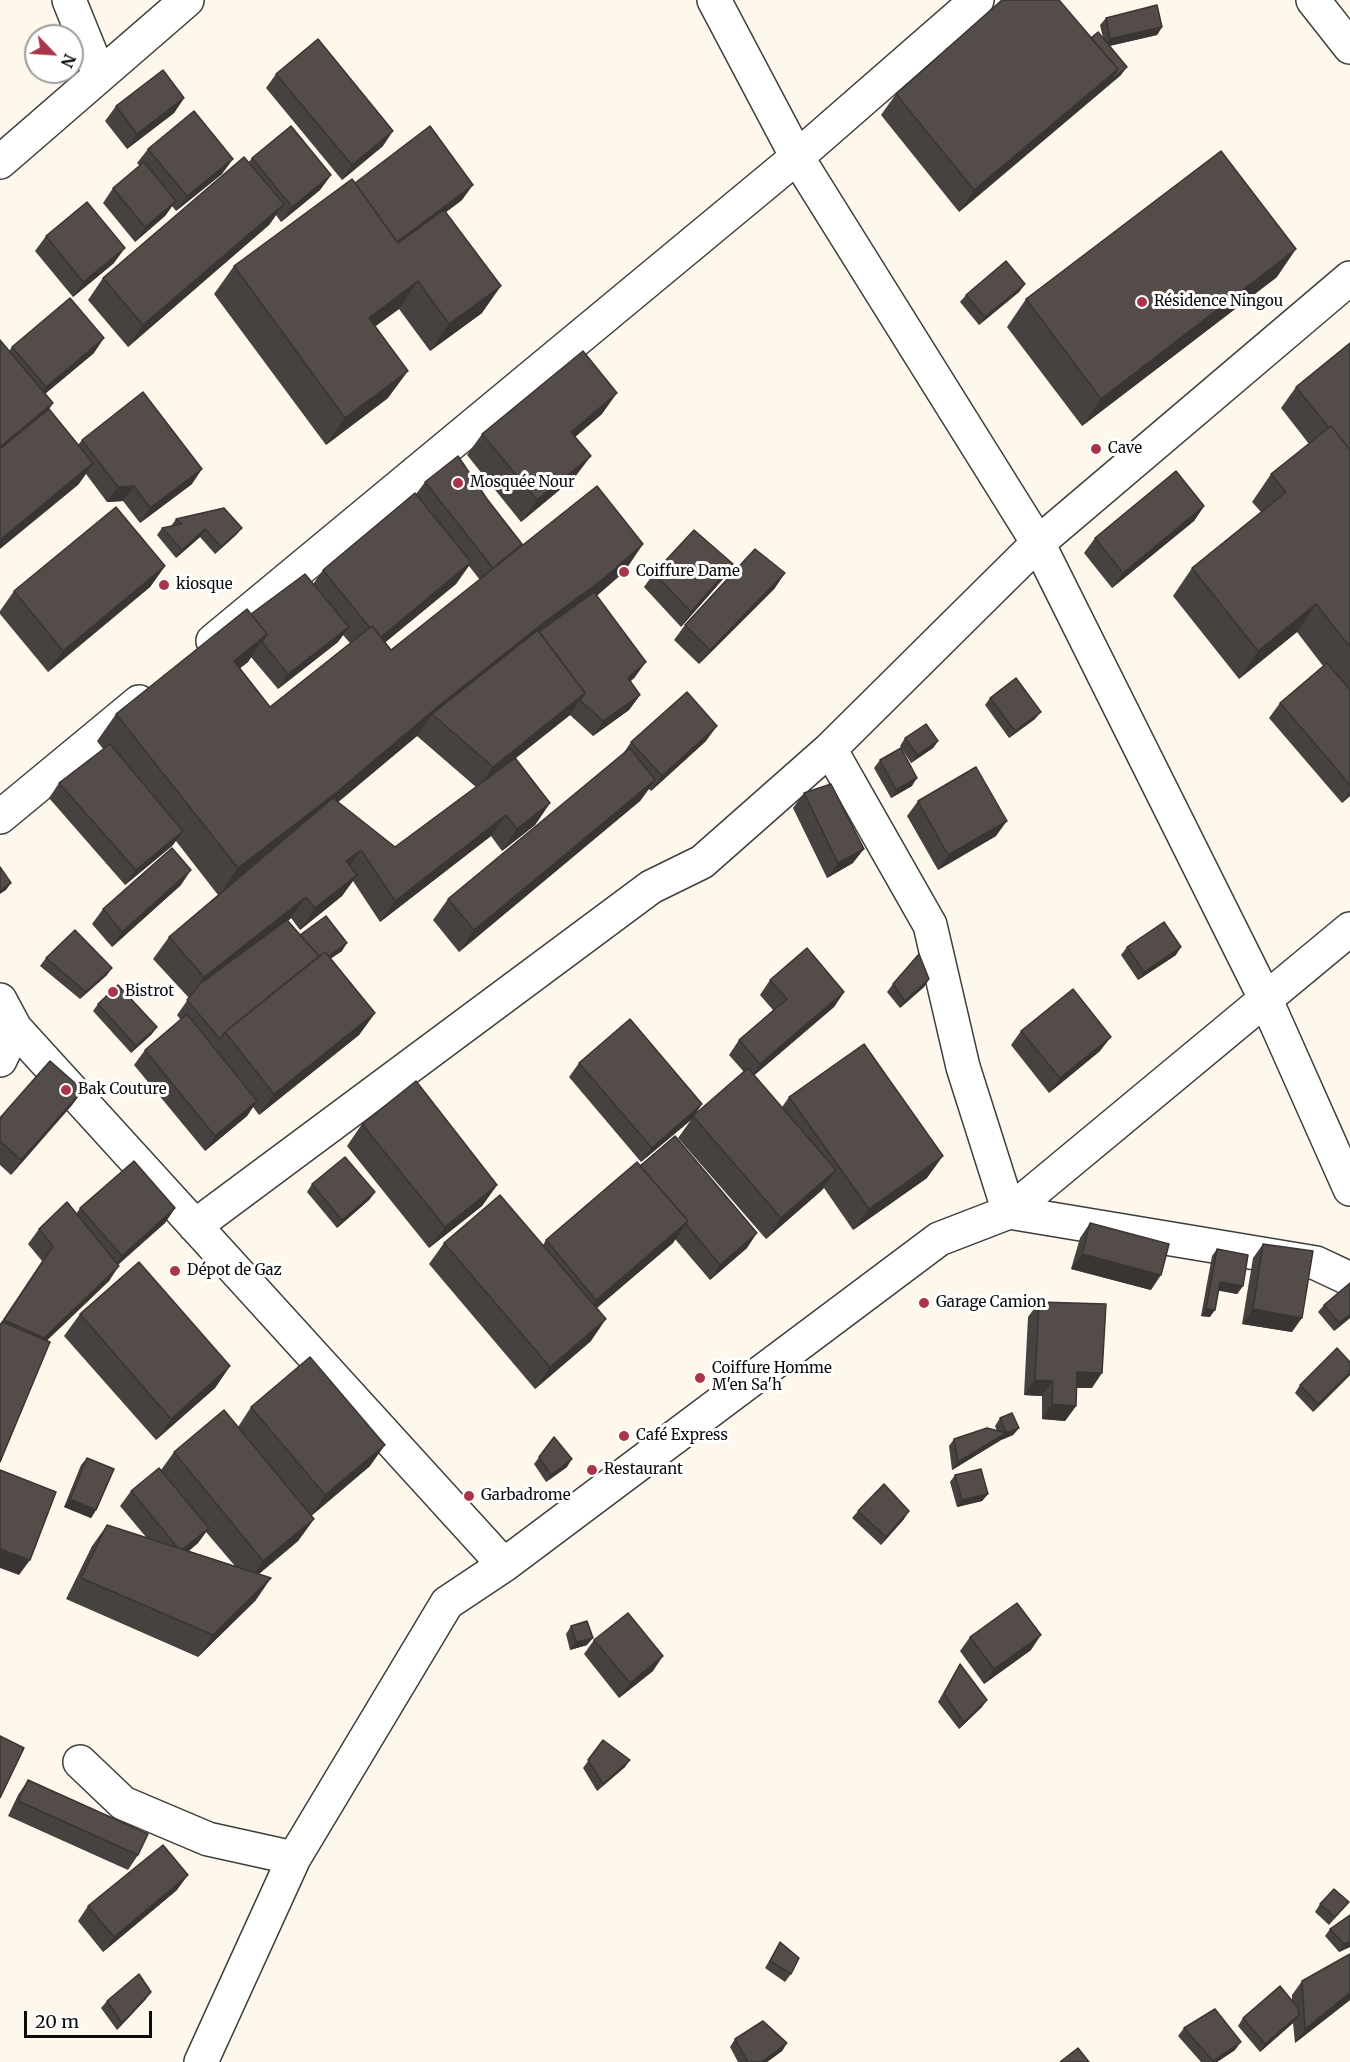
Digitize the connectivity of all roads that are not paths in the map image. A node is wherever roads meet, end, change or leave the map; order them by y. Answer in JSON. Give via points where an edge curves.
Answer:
{"nodes":[{"id":1,"x":69,"y":0,"type":"edge"},
{"id":2,"x":187,"y":0,"type":"edge"},
{"id":3,"x":714,"y":0,"type":"edge"},
{"id":4,"x":977,"y":0,"type":"edge"},
{"id":5,"x":1313,"y":0,"type":"edge"},
{"id":6,"x":1350,"y":47,"type":"edge"},
{"id":7,"x":99,"y":74,"type":"junction"},
{"id":8,"x":797,"y":157,"type":"junction"},
{"id":9,"x":0,"y":162,"type":"edge"},
{"id":10,"x":1350,"y":278,"type":"edge"},
{"id":11,"x":1038,"y":543,"type":"junction"},
{"id":12,"x":192,"y":658,"type":"edge"},
{"id":13,"x":165,"y":681,"type":"edge"},
{"id":14,"x":830,"y":749,"type":"junction"},
{"id":15,"x":0,"y":817,"type":"edge"},
{"id":16,"x":1350,"y":928,"type":"edge"},
{"id":17,"x":1264,"y":998,"type":"junction"},
{"id":18,"x":7,"y":1014,"type":"edge"},
{"id":19,"x":0,"y":1060,"type":"edge"},
{"id":20,"x":1350,"y":1189,"type":"edge"},
{"id":21,"x":1009,"y":1212,"type":"junction"},
{"id":22,"x":195,"y":1226,"type":"junction"},
{"id":23,"x":1350,"y":1279,"type":"edge"},
{"id":24,"x":504,"y":1565,"type":"junction"},
{"id":25,"x":80,"y":1762,"type":"dead end"},
{"id":26,"x":294,"y":1858,"type":"junction"},
{"id":27,"x":201,"y":2062,"type":"edge"}],
"edges":[{"from":1,"to":7,"type":"street"},
{"from":2,"to":7,"type":"street"},
{"from":3,"to":8,"type":"street"},
{"from":4,"to":8,"type":"street"},
{"from":5,"to":6,"type":"street"},
{"from":7,"to":9,"type":"street"},
{"from":8,"to":11,"type":"street"},
{"from":8,"to":12,"type":"street"},
{"from":10,"to":11,"type":"street"},
{"from":11,"to":14,"type":"street"},
{"from":11,"to":17,"type":"street"},
{"from":13,"to":15,"type":"street"},
{"from":14,"to":21,"type":"street","via":[[930,926],[963,1067]]},
{"from":14,"to":22,"type":"street","via":[[702,862],[651,887]]},
{"from":16,"to":17,"type":"street"},
{"from":17,"to":20,"type":"street"},
{"from":17,"to":21,"type":"street"},
{"from":18,"to":19,"type":"street"},
{"from":18,"to":22,"type":"street"},
{"from":21,"to":23,"type":"street","via":[[1316,1263]]},
{"from":21,"to":24,"type":"street","via":[[939,1239]]},
{"from":22,"to":24,"type":"street"},
{"from":24,"to":26,"type":"street","via":[[447,1603]]},
{"from":25,"to":26,"type":"street","via":[[123,1803],[208,1839]]},
{"from":26,"to":27,"type":"street"}]}
